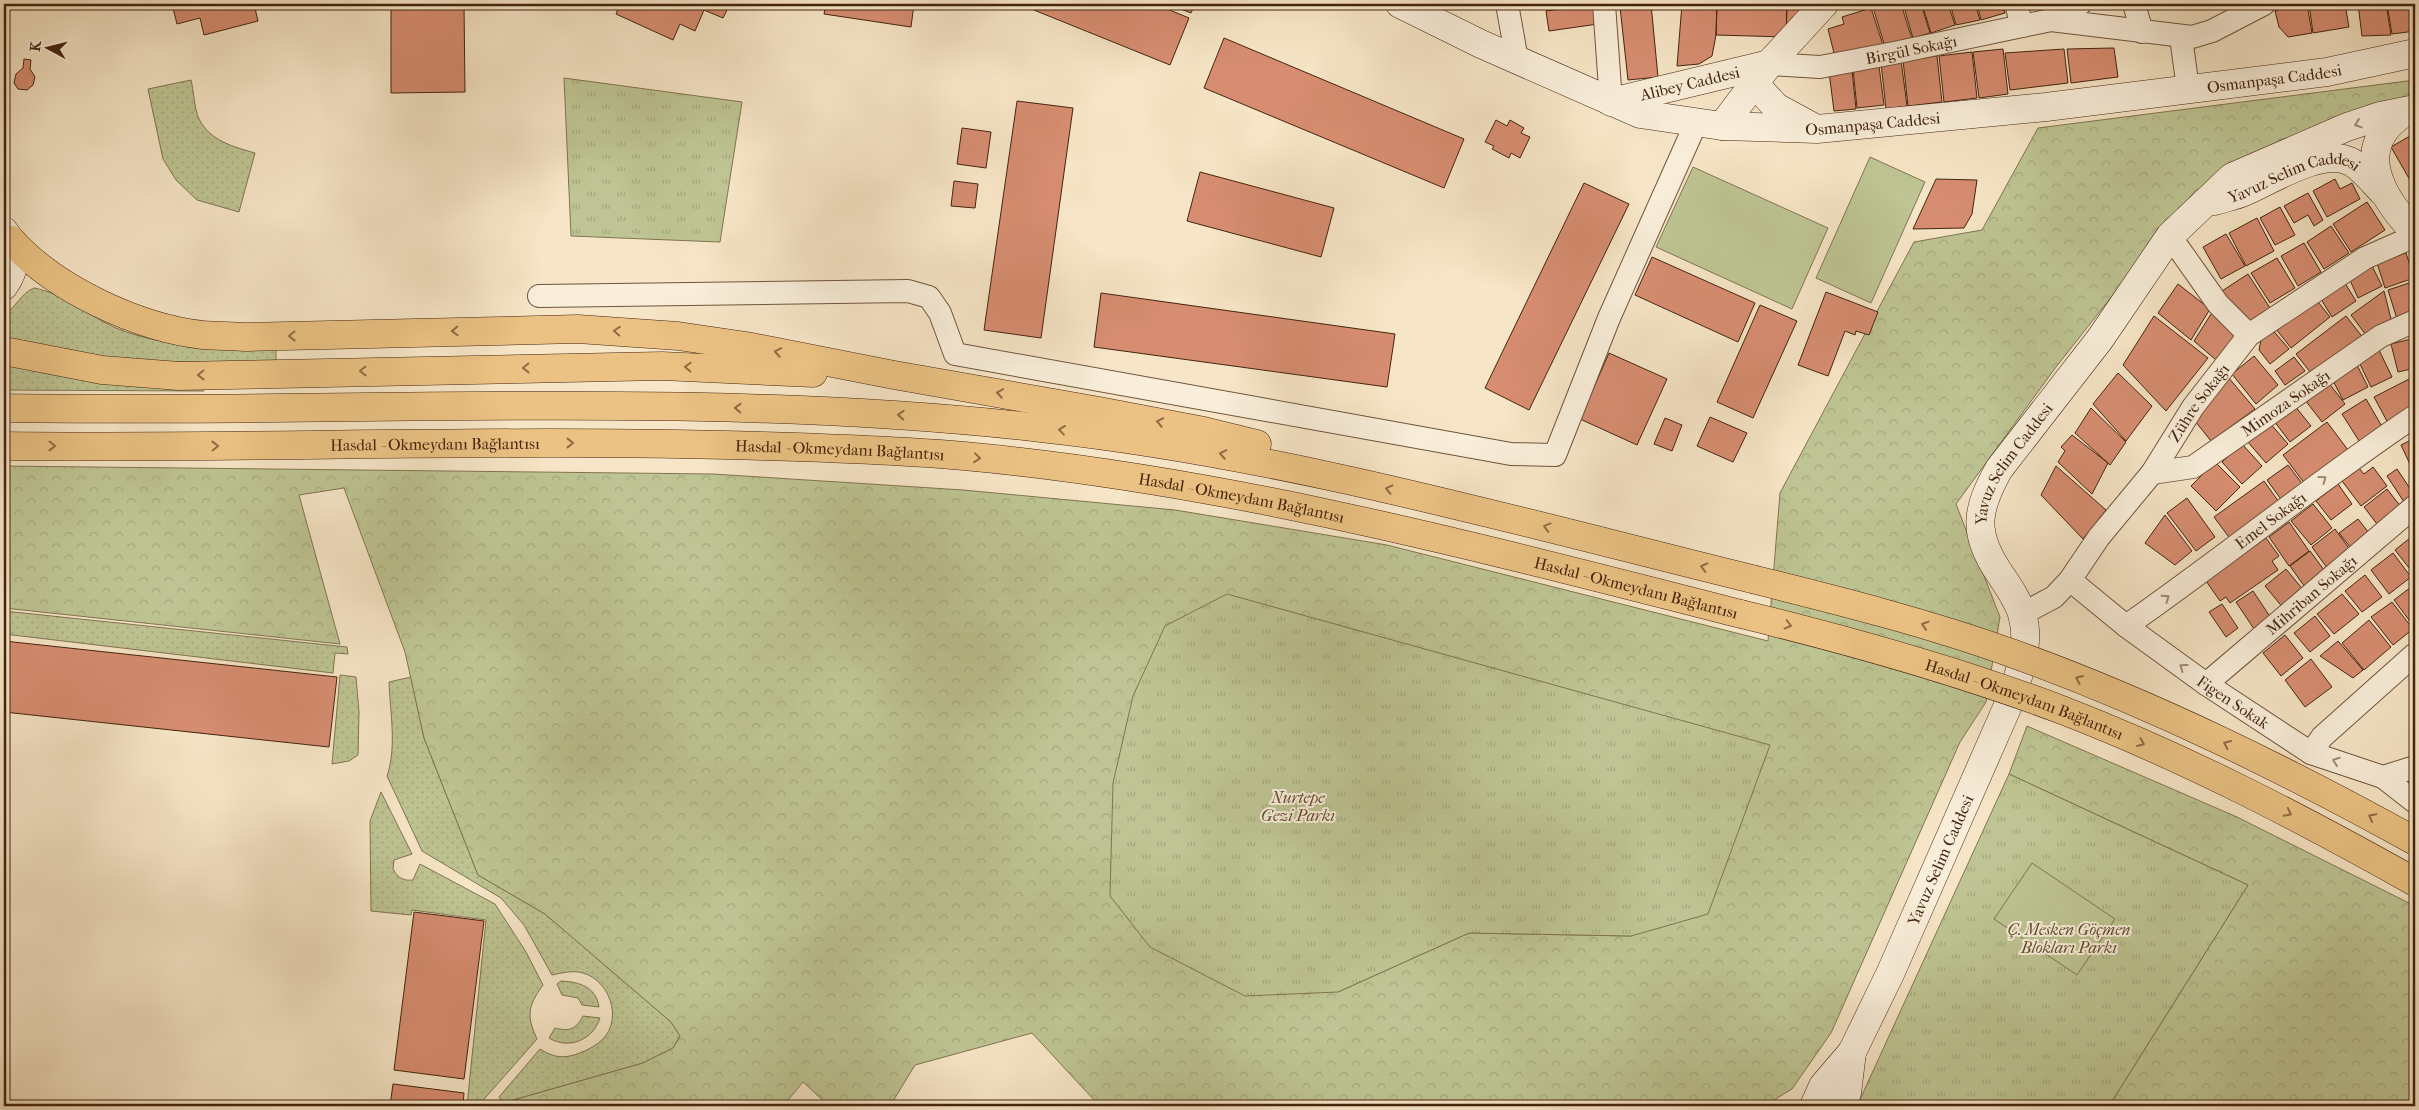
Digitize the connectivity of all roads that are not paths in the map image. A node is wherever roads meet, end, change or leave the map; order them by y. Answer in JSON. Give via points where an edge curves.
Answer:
{"nodes":[{"id":1,"x":1400,"y":4,"type":"edge"},
{"id":2,"x":1507,"y":4,"type":"edge"},
{"id":3,"x":1604,"y":4,"type":"edge"},
{"id":4,"x":1824,"y":4,"type":"edge"},
{"id":5,"x":2016,"y":4,"type":"edge"},
{"id":6,"x":2080,"y":4,"type":"edge"},
{"id":7,"x":2134,"y":4,"type":"edge"},
{"id":8,"x":2264,"y":4,"type":"edge"},
{"id":9,"x":2052,"y":20,"type":"junction"},
{"id":10,"x":2022,"y":26,"type":"junction"},
{"id":11,"x":2142,"y":32,"type":"junction"},
{"id":12,"x":2181,"y":36,"type":"junction"},
{"id":13,"x":2415,"y":53,"type":"edge"},
{"id":14,"x":1517,"y":60,"type":"junction"},
{"id":15,"x":2415,"y":61,"type":"edge"},
{"id":16,"x":2365,"y":63,"type":"junction"},
{"id":17,"x":1752,"y":73,"type":"junction"},
{"id":18,"x":2188,"y":89,"type":"junction"},
{"id":19,"x":1611,"y":102,"type":"junction"},
{"id":20,"x":2410,"y":111,"type":"edge"},
{"id":21,"x":1709,"y":124,"type":"junction"},
{"id":22,"x":1817,"y":129,"type":"junction"},
{"id":23,"x":2383,"y":192,"type":"junction"},
{"id":24,"x":2204,"y":205,"type":"junction"},
{"id":25,"x":2415,"y":234,"type":"edge"},
{"id":26,"x":8,"y":236,"type":"edge"},
{"id":27,"x":2170,"y":236,"type":"junction"},
{"id":28,"x":4,"y":286,"type":"edge"},
{"id":29,"x":539,"y":296,"type":"dead end"},
{"id":30,"x":2415,"y":321,"type":"edge"},
{"id":31,"x":2249,"y":335,"type":"junction"},
{"id":32,"x":4,"y":351,"type":"edge"},
{"id":33,"x":894,"y":375,"type":"junction"},
{"id":34,"x":4,"y":408,"type":"edge"},
{"id":35,"x":2415,"y":416,"type":"edge"},
{"id":36,"x":4,"y":446,"type":"edge"},
{"id":37,"x":2152,"y":474,"type":"junction"},
{"id":38,"x":1339,"y":478,"type":"junction"},
{"id":39,"x":2415,"y":506,"type":"edge"},
{"id":40,"x":2070,"y":580,"type":"junction"},
{"id":41,"x":2022,"y":614,"type":"junction"},
{"id":42,"x":2126,"y":626,"type":"junction"},
{"id":43,"x":2415,"y":654,"type":"edge"},
{"id":44,"x":2206,"y":684,"type":"junction"},
{"id":45,"x":2311,"y":753,"type":"junction"},
{"id":46,"x":2415,"y":767,"type":"edge"},
{"id":47,"x":2383,"y":777,"type":"junction"},
{"id":48,"x":2415,"y":802,"type":"edge"},
{"id":49,"x":2415,"y":841,"type":"edge"},
{"id":50,"x":2415,"y":882,"type":"edge"},
{"id":51,"x":1852,"y":1052,"type":"junction"},
{"id":52,"x":1814,"y":1106,"type":"edge"},
{"id":53,"x":1840,"y":1106,"type":"edge"}],
"edges":[{"from":1,"to":14,"type":"street","name":"Osmanpaşa Caddesi"},
{"from":2,"to":14,"type":"street"},
{"from":3,"to":19,"type":"street"},
{"from":4,"to":17,"type":"street","name":"Alibey Caddesi"},
{"from":5,"to":10,"type":"street"},
{"from":6,"to":9,"type":"street","name":"Birgül Sokağı"},
{"from":7,"to":11,"type":"street"},
{"from":8,"to":12,"type":"street","name":"Birgül Sokağı","via":[[2212,31],[2192,37]]},
{"from":9,"to":10,"type":"street","name":"Birgül Sokağı"},
{"from":9,"to":11,"type":"street","name":"Birgül Sokağı"},
{"from":10,"to":17,"type":"street","name":"Birgül Sokağı","via":[[1820,67]]},
{"from":11,"to":12,"type":"street","name":"Birgül Sokağı"},
{"from":12,"to":18,"type":"street"},
{"from":13,"to":16,"type":"street","name":"Osmanpaşa Caddesi"},
{"from":14,"to":19,"type":"street","name":"Osmanpaşa Caddesi"},
{"from":15,"to":16,"type":"street","name":"Osmanpaşa Caddesi"},
{"from":16,"to":18,"type":"street","name":"Osmanpaşa Caddesi","via":[[2326,72]]},
{"from":17,"to":19,"type":"street","name":"Alibey Caddesi"},
{"from":17,"to":21,"type":"street","name":"Alibey Caddesi"},
{"from":17,"to":22,"type":"street","via":[[1776,107]]},
{"from":18,"to":22,"type":"street","name":"Osmanpaşa Caddesi"},
{"from":19,"to":21,"type":"street","name":"Osmanpaşa Caddesi","via":[[1640,114]]},
{"from":20,"to":23,"type":"street","via":[[2389,122],[2379,134],[2376,164]]},
{"from":20,"to":24,"type":"street","one_way":true,"via":[[2380,116],[2251,167],[2232,177]]},
{"from":21,"to":22,"type":"street","name":"Osmanpaşa Caddesi"},
{"from":21,"to":29,"type":"street","via":[[1609,318],[1555,456],[1511,454],[955,354],[940,313],[929,296],[908,291]]},
{"from":23,"to":24,"type":"street","name":"Yavuz Selim Caddesi","via":[[2351,161],[2339,157],[2296,168],[2242,193]]},
{"from":23,"to":25,"type":"street"},
{"from":24,"to":27,"type":"street","name":"Yavuz Selim Caddesi"},
{"from":25,"to":31,"type":"street","name":"Zühre Sokağı","via":[[2365,258]]},
{"from":26,"to":28,"type":"street","via":[[15,256]]},
{"from":33,"to":26,"type":"highway","one_way":true,"via":[[746,346],[620,331],[202,335],[137,318],[73,289],[25,256]]},
{"from":27,"to":31,"type":"street","via":[[2218,304]]},
{"from":27,"to":41,"type":"street","name":"Yavuz Selim Caddesi","via":[[2100,339],[2028,430],[1986,492],[1978,520],[1982,540]]},
{"from":30,"to":37,"type":"street","name":"Mimoza Sokağı","via":[[2380,336],[2192,467]]},
{"from":31,"to":37,"type":"street","name":"Zühre Sokağı","via":[[2193,407]]},
{"from":33,"to":32,"type":"highway","one_way":true,"via":[[852,376],[662,366],[179,376],[102,370]]},
{"from":38,"to":33,"type":"highway","one_way":true,"via":[[1289,454],[1246,440],[1099,410]]},
{"from":38,"to":34,"type":"highway","name":"Hasdal - Okmeydanı Bağlantısı","one_way":true,"via":[[1121,438],[914,416],[720,408],[537,406]]},
{"from":42,"to":35,"type":"street","name":"Emel Sokağı","one_way":true,"via":[[2350,460]]},
{"from":36,"to":50,"type":"highway","name":"Hasdal - Okmeydanı Bağlantısı","one_way":true,"bridge":true,"via":[[575,442],[826,448],[964,456],[1140,478],[1279,502],[1516,557],[1888,650],[2064,711],[2215,777]]},
{"from":37,"to":40,"type":"street","name":"Zühre Sokağı","via":[[2100,537]]},
{"from":49,"to":38,"type":"highway","name":"Hasdal - Okmeydanı Bağlantısı","one_way":true,"bridge":true,"via":[[2200,731],[2066,674],[1895,615],[1524,521]]},
{"from":39,"to":44,"type":"street","name":"Mihriban Sokağı"},
{"from":40,"to":41,"type":"street","name":"Zühre Sokağı","via":[[2054,597]]},
{"from":40,"to":42,"type":"street","name":"Figen Sokak"},
{"from":41,"to":51,"type":"street","name":"Yavuz Selim Caddesi","via":[[2025,637],[2022,669],[1890,974]]},
{"from":44,"to":42,"type":"street","name":"Figen Sokak","one_way":true},
{"from":43,"to":45,"type":"street","via":[[2322,737]]},
{"from":44,"to":45,"type":"street","name":"Figen Sokak"},
{"from":47,"to":45,"type":"street","name":"Figen Sokak","one_way":true},
{"from":46,"to":47,"type":"street"},
{"from":47,"to":48,"type":"street","name":"Figen Sokak"},
{"from":51,"to":52,"type":"street","name":"Yavuz Selim Caddesi","via":[[1822,1086]]},
{"from":51,"to":53,"type":"street","name":"Yavuz Selim Caddesi","via":[[1847,1093]]}]}
